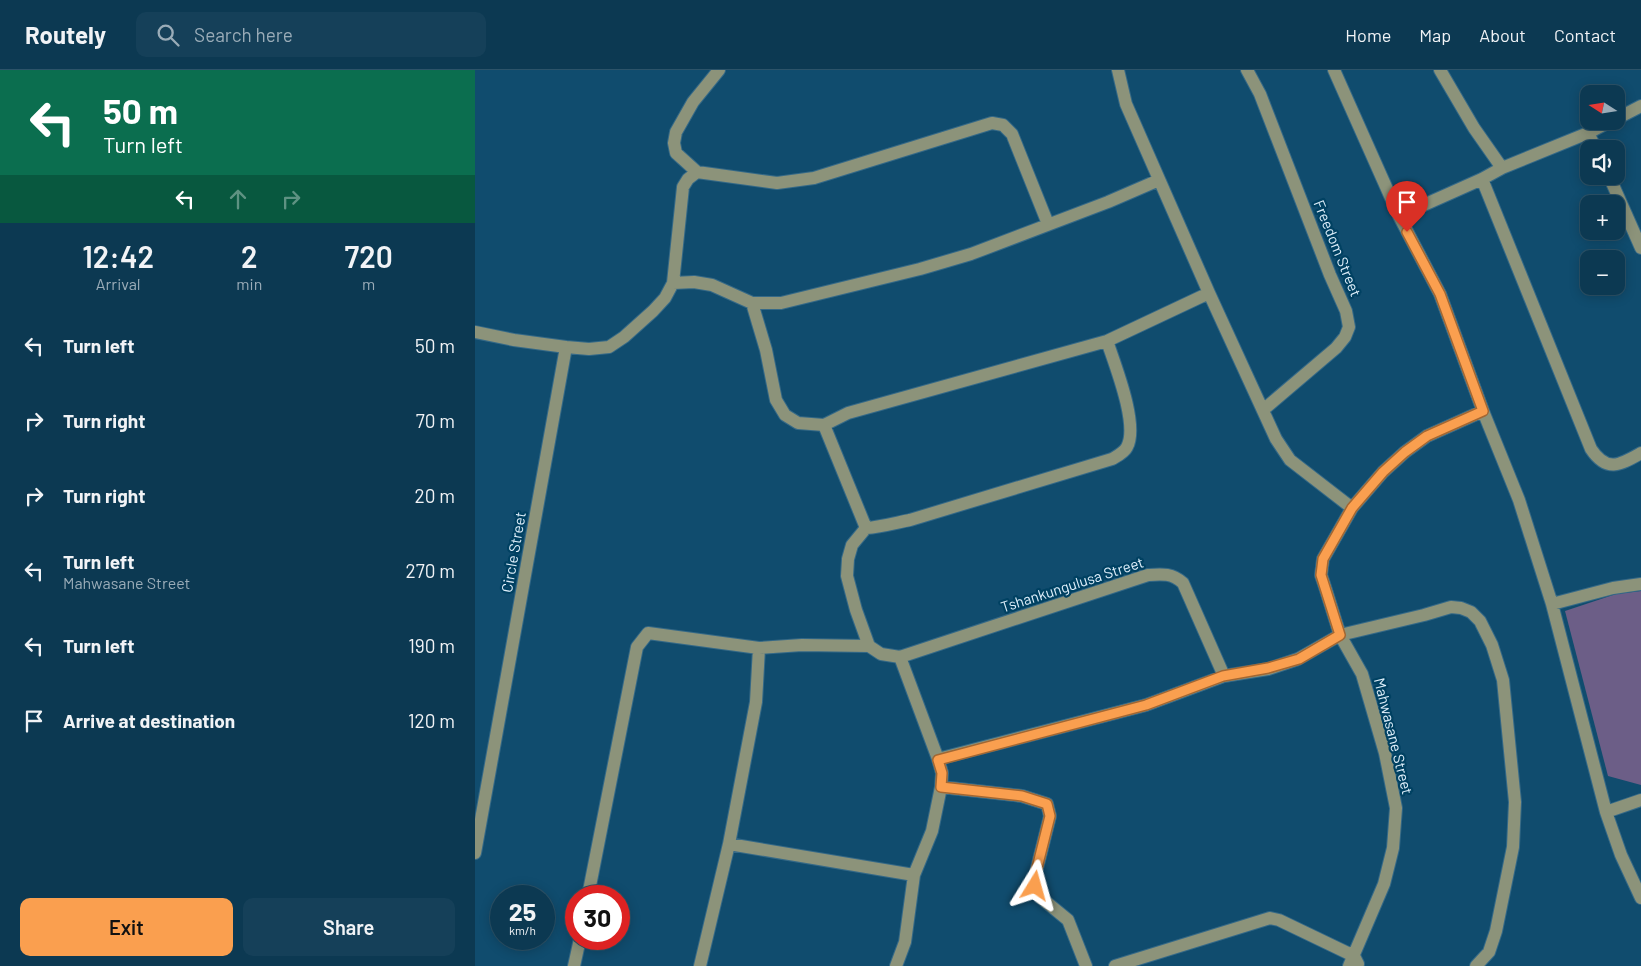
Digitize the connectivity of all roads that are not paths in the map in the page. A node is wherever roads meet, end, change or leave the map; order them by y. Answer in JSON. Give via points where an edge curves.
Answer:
{"nodes":[{"id":1,"x":719,"y":70,"type":"edge"},
{"id":2,"x":1118,"y":70,"type":"edge"},
{"id":3,"x":1247,"y":70,"type":"edge"},
{"id":4,"x":1334,"y":70,"type":"edge"},
{"id":5,"x":1440,"y":70,"type":"edge"},
{"id":6,"x":1641,"y":106,"type":"edge"},
{"id":7,"x":1625,"y":114,"type":"edge"},
{"id":8,"x":1594,"y":130,"type":"edge"},
{"id":9,"x":1588,"y":133,"type":"junction"},
{"id":10,"x":1592,"y":140,"type":"edge"},
{"id":11,"x":1501,"y":168,"type":"junction"},
{"id":12,"x":697,"y":172,"type":"junction"},
{"id":13,"x":1482,"y":179,"type":"junction"},
{"id":14,"x":1159,"y":180,"type":"junction"},
{"id":15,"x":1613,"y":185,"type":"edge"},
{"id":16,"x":1399,"y":216,"type":"junction"},
{"id":17,"x":1048,"y":224,"type":"junction"},
{"id":18,"x":1641,"y":248,"type":"edge"},
{"id":19,"x":673,"y":283,"type":"junction"},
{"id":20,"x":1209,"y":293,"type":"junction"},
{"id":21,"x":752,"y":303,"type":"junction"},
{"id":22,"x":475,"y":332,"type":"edge"},
{"id":23,"x":1107,"y":341,"type":"junction"},
{"id":24,"x":566,"y":347,"type":"junction"},
{"id":25,"x":1263,"y":410,"type":"junction"},
{"id":26,"x":1483,"y":411,"type":"junction"},
{"id":27,"x":824,"y":425,"type":"junction"},
{"id":28,"x":1641,"y":453,"type":"edge"},
{"id":29,"x":1352,"y":508,"type":"junction"},
{"id":30,"x":865,"y":528,"type":"junction"},
{"id":31,"x":1641,"y":584,"type":"edge"},
{"id":32,"x":1552,"y":604,"type":"junction"},
{"id":33,"x":1340,"y":635,"type":"junction"},
{"id":34,"x":869,"y":646,"type":"junction"},
{"id":35,"x":759,"y":648,"type":"junction"},
{"id":36,"x":900,"y":656,"type":"junction"},
{"id":37,"x":1223,"y":676,"type":"junction"},
{"id":38,"x":938,"y":760,"type":"junction"},
{"id":39,"x":941,"y":787,"type":"junction"},
{"id":40,"x":1641,"y":800,"type":"edge"},
{"id":41,"x":479,"y":811,"type":"edge"},
{"id":42,"x":1606,"y":812,"type":"junction"},
{"id":43,"x":729,"y":844,"type":"junction"},
{"id":44,"x":475,"y":853,"type":"edge"},
{"id":45,"x":914,"y":875,"type":"junction"},
{"id":46,"x":590,"y":885,"type":"edge"},
{"id":47,"x":1641,"y":898,"type":"edge"},
{"id":48,"x":578,"y":950,"type":"edge"},
{"id":49,"x":1354,"y":963,"type":"edge"},
{"id":50,"x":574,"y":966,"type":"edge"},
{"id":51,"x":700,"y":966,"type":"edge"},
{"id":52,"x":896,"y":966,"type":"edge"},
{"id":53,"x":1086,"y":966,"type":"edge"},
{"id":54,"x":1115,"y":966,"type":"edge"},
{"id":55,"x":1476,"y":966,"type":"edge"}],
"edges":[{"from":1,"to":12,"type":"street","via":[[693,102],[674,143],[676,153]]},
{"from":2,"to":14,"type":"street","via":[[1126,104]]},
{"from":3,"to":25,"type":"street","name":"Freedom Street","via":[[1260,94],[1346,311],[1349,327],[1336,348]]},
{"from":4,"to":16,"type":"street"},
{"from":5,"to":11,"type":"street"},
{"from":6,"to":7,"type":"street"},
{"from":8,"to":9,"type":"street"},
{"from":9,"to":10,"type":"street"},
{"from":9,"to":11,"type":"street"},
{"from":11,"to":13,"type":"street"},
{"from":12,"to":17,"type":"street","via":[[777,183],[814,178],[992,123],[1003,125],[1011,134]]},
{"from":12,"to":19,"type":"street","via":[[683,187]]},
{"from":13,"to":16,"type":"street"},
{"from":13,"to":28,"type":"street","via":[[1591,449],[1598,459],[1619,465]]},
{"from":14,"to":17,"type":"street"},
{"from":14,"to":20,"type":"street"},
{"from":15,"to":18,"type":"street"},
{"from":16,"to":26,"type":"street","via":[[1440,294]]},
{"from":17,"to":21,"type":"street","via":[[971,254],[920,269],[781,303]]},
{"from":19,"to":21,"type":"street","via":[[712,285]]},
{"from":19,"to":24,"type":"street","via":[[653,311],[609,347]]},
{"from":20,"to":23,"type":"street"},
{"from":20,"to":25,"type":"street"},
{"from":21,"to":27,"type":"street","via":[[767,350],[776,400],[785,415],[798,423]]},
{"from":22,"to":24,"type":"street"},
{"from":23,"to":27,"type":"street","via":[[848,413]]},
{"from":23,"to":30,"type":"street","via":[[1131,419],[1127,447],[1121,454],[910,520]]},
{"from":24,"to":41,"type":"street","name":"Circle Street"},
{"from":25,"to":29,"type":"street","via":[[1290,460]]},
{"from":26,"to":29,"type":"street","name":"Mahwasane Street","via":[[1427,436],[1405,452]]},
{"from":26,"to":32,"type":"street","via":[[1519,500]]},
{"from":27,"to":30,"type":"street"},
{"from":29,"to":33,"type":"street","name":"Mahwasane Street","via":[[1323,559],[1321,575]]},
{"from":30,"to":34,"type":"street","via":[[852,545],[847,576]]},
{"from":31,"to":32,"type":"street"},
{"from":32,"to":42,"type":"street"},
{"from":33,"to":37,"type":"street","via":[[1299,659]]},
{"from":33,"to":49,"type":"street","name":"Mahwasane Street","via":[[1361,674],[1385,753],[1395,808],[1393,848],[1384,884]]},
{"from":33,"to":55,"type":"street","via":[[1451,607],[1471,612],[1480,621],[1492,645],[1503,680],[1515,802],[1513,847],[1496,931],[1489,952]]},
{"from":34,"to":35,"type":"street"},
{"from":34,"to":36,"type":"street","via":[[881,654]]},
{"from":35,"to":43,"type":"street","via":[[756,702]]},
{"from":35,"to":46,"type":"street","via":[[648,633],[637,647]]},
{"from":36,"to":37,"type":"street","name":"Tshankungulusa Street","via":[[1148,576],[1163,574],[1175,576],[1183,583]]},
{"from":36,"to":38,"type":"street"},
{"from":37,"to":38,"type":"street","via":[[1146,705]]},
{"from":38,"to":39,"type":"street","via":[[942,773]]},
{"from":39,"to":45,"type":"street","via":[[932,830]]},
{"from":39,"to":53,"type":"street","via":[[1022,796],[1047,804],[1050,816],[1035,886],[1040,897],[1068,920]]},
{"from":40,"to":42,"type":"street"},
{"from":41,"to":44,"type":"street","name":"Circle Street"},
{"from":42,"to":47,"type":"street"},
{"from":43,"to":45,"type":"street"},
{"from":43,"to":51,"type":"street"},
{"from":45,"to":52,"type":"street","via":[[905,942]]},
{"from":48,"to":50,"type":"street"},
{"from":49,"to":54,"type":"street","via":[[1270,918]]}]}
